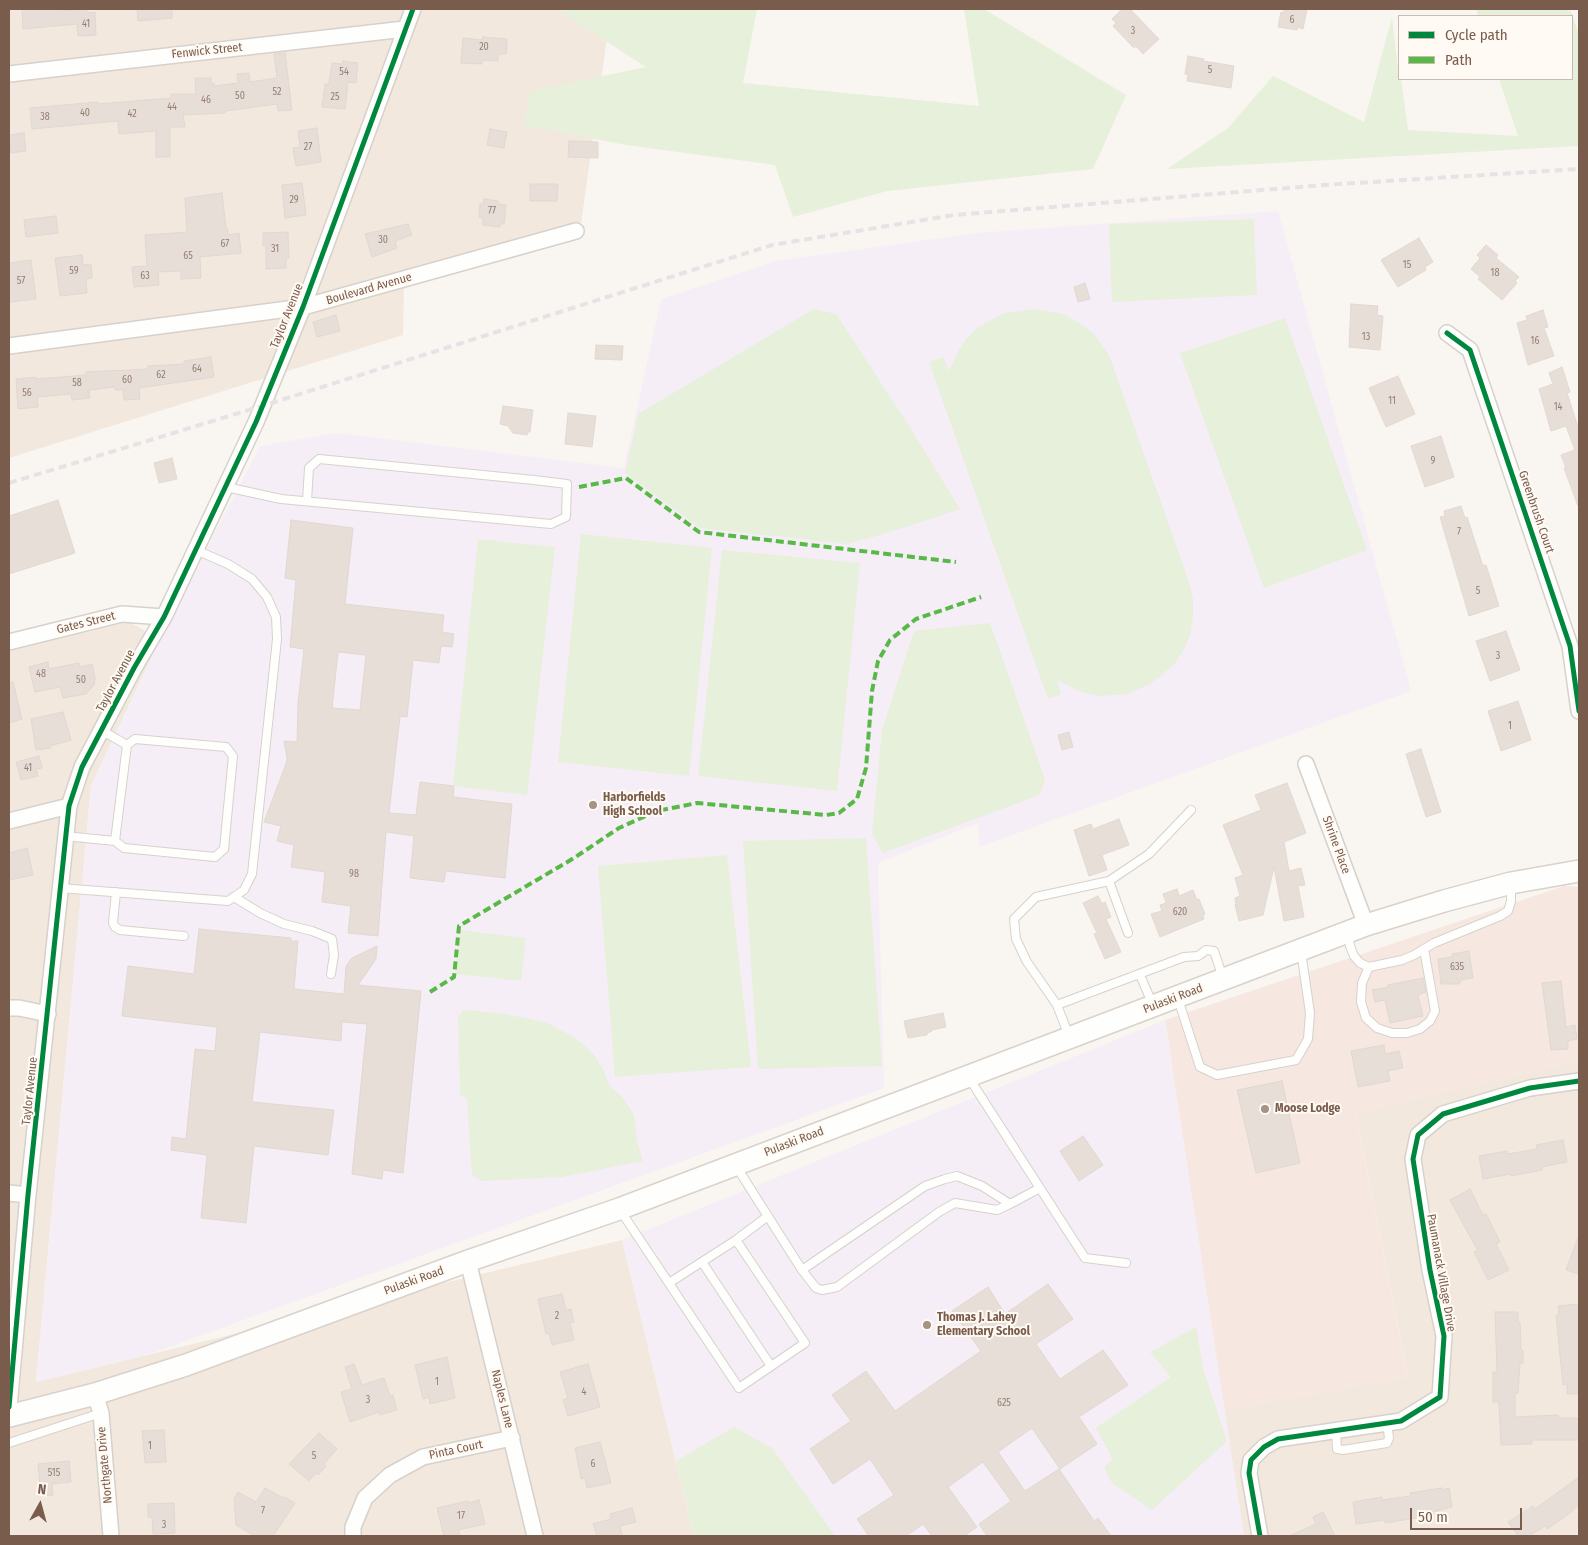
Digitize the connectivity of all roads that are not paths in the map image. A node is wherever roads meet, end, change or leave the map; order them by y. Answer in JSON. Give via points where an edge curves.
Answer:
{"nodes":[{"id":1,"x":413,"y":9,"type":"edge"},
{"id":2,"x":405,"y":29,"type":"junction"},
{"id":3,"x":9,"y":74,"type":"edge"},
{"id":4,"x":576,"y":231,"type":"dead end"},
{"id":5,"x":303,"y":307,"type":"junction"},
{"id":6,"x":1447,"y":333,"type":"dead end"},
{"id":7,"x":9,"y":346,"type":"edge"},
{"id":8,"x":226,"y":487,"type":"junction"},
{"id":9,"x":307,"y":501,"type":"junction"},
{"id":10,"x":196,"y":550,"type":"junction"},
{"id":11,"x":164,"y":618,"type":"junction"},
{"id":12,"x":9,"y":642,"type":"edge"},
{"id":13,"x":1579,"y":711,"type":"edge"},
{"id":14,"x":101,"y":730,"type":"junction"},
{"id":15,"x":127,"y":744,"type":"junction"},
{"id":16,"x":1306,"y":764,"type":"dead end"},
{"id":17,"x":69,"y":806,"type":"junction"},
{"id":18,"x":1191,"y":810,"type":"dead end"},
{"id":19,"x":9,"y":821,"type":"edge"},
{"id":20,"x":65,"y":836,"type":"junction"},
{"id":21,"x":116,"y":841,"type":"junction"},
{"id":22,"x":1579,"y":871,"type":"edge"},
{"id":23,"x":1109,"y":881,"type":"junction"},
{"id":24,"x":1510,"y":883,"type":"junction"},
{"id":25,"x":60,"y":888,"type":"junction"},
{"id":26,"x":116,"y":892,"type":"junction"},
{"id":27,"x":234,"y":897,"type":"junction"},
{"id":28,"x":1357,"y":929,"type":"junction"},
{"id":29,"x":1128,"y":932,"type":"dead end"},
{"id":30,"x":184,"y":936,"type":"dead end"},
{"id":31,"x":1424,"y":949,"type":"junction"},
{"id":32,"x":1301,"y":950,"type":"junction"},
{"id":33,"x":1369,"y":967,"type":"junction"},
{"id":34,"x":331,"y":974,"type":"dead end"},
{"id":35,"x":1140,"y":974,"type":"junction"},
{"id":36,"x":1224,"y":979,"type":"junction"},
{"id":37,"x":1178,"y":997,"type":"junction"},
{"id":38,"x":1058,"y":1005,"type":"junction"},
{"id":39,"x":1154,"y":1006,"type":"junction"},
{"id":40,"x":9,"y":1008,"type":"edge"},
{"id":41,"x":48,"y":1014,"type":"junction"},
{"id":42,"x":1070,"y":1038,"type":"junction"},
{"id":43,"x":968,"y":1076,"type":"junction"},
{"id":44,"x":1579,"y":1081,"type":"edge"},
{"id":45,"x":735,"y":1165,"type":"junction"},
{"id":46,"x":1040,"y":1188,"type":"junction"},
{"id":47,"x":9,"y":1193,"type":"edge"},
{"id":48,"x":28,"y":1195,"type":"junction"},
{"id":49,"x":1010,"y":1204,"type":"junction"},
{"id":50,"x":619,"y":1209,"type":"junction"},
{"id":51,"x":768,"y":1216,"type":"junction"},
{"id":52,"x":736,"y":1240,"type":"junction"},
{"id":53,"x":468,"y":1262,"type":"junction"},
{"id":54,"x":702,"y":1262,"type":"junction"},
{"id":55,"x":1126,"y":1263,"type":"dead end"},
{"id":56,"x":802,"y":1270,"type":"junction"},
{"id":57,"x":669,"y":1283,"type":"junction"},
{"id":58,"x":771,"y":1366,"type":"junction"},
{"id":59,"x":10,"y":1390,"type":"edge"},
{"id":60,"x":98,"y":1403,"type":"junction"},
{"id":61,"x":9,"y":1407,"type":"edge"},
{"id":62,"x":9,"y":1416,"type":"edge"},
{"id":63,"x":512,"y":1438,"type":"junction"},
{"id":64,"x":9,"y":1443,"type":"edge"},
{"id":65,"x":110,"y":1536,"type":"edge"},
{"id":66,"x":353,"y":1536,"type":"edge"},
{"id":67,"x":535,"y":1536,"type":"edge"},
{"id":68,"x":1260,"y":1536,"type":"edge"}],
"edges":[{"from":1,"to":2,"type":"street","name":"Taylor Avenue"},
{"from":2,"to":3,"type":"street","name":"Fenwick Street"},
{"from":2,"to":5,"type":"street","name":"Taylor Avenue"},
{"from":4,"to":5,"type":"street","name":"Boulevard Avenue"},
{"from":5,"to":7,"type":"street","name":"Boulevard Avenue"},
{"from":5,"to":8,"type":"street","name":"Taylor Avenue"},
{"from":6,"to":13,"type":"street","name":"Greenbrush Court","via":[[1470,350],[1570,646]]},
{"from":8,"to":9,"type":"lane"},
{"from":8,"to":10,"type":"street","name":"Taylor Avenue"},
{"from":9,"to":9,"type":"lane","via":[[309,468],[319,459],[567,484],[566,516],[551,524]]},
{"from":10,"to":11,"type":"street","name":"Taylor Avenue"},
{"from":10,"to":27,"type":"lane","via":[[252,579],[267,597],[276,617],[277,639],[252,874],[244,890]]},
{"from":11,"to":12,"type":"street","name":"Gates Street","via":[[122,614]]},
{"from":11,"to":14,"type":"street","name":"Taylor Avenue"},
{"from":14,"to":15,"type":"lane"},
{"from":14,"to":17,"type":"street","name":"Taylor Avenue","via":[[82,767]]},
{"from":15,"to":21,"type":"lane"},
{"from":15,"to":21,"type":"lane","via":[[134,739],[226,747],[233,756],[224,849],[215,856],[124,848]]},
{"from":16,"to":28,"type":"street","name":"Shrine Place"},
{"from":17,"to":19,"type":"street"},
{"from":17,"to":20,"type":"street","name":"Taylor Avenue"},
{"from":18,"to":23,"type":"lane","via":[[1150,854]]},
{"from":20,"to":21,"type":"lane"},
{"from":20,"to":25,"type":"street","name":"Taylor Avenue"},
{"from":22,"to":24,"type":"main road","name":"Pulaski Road"},
{"from":23,"to":29,"type":"lane"},
{"from":23,"to":38,"type":"lane","via":[[1036,898],[1014,919],[1016,939],[1027,962]]},
{"from":24,"to":28,"type":"main road","name":"Pulaski Road"},
{"from":24,"to":31,"type":"lane","via":[[1508,911]]},
{"from":25,"to":26,"type":"lane"},
{"from":25,"to":41,"type":"street","name":"Taylor Avenue"},
{"from":26,"to":27,"type":"lane","via":[[228,901]]},
{"from":26,"to":30,"type":"lane","via":[[113,922],[120,930]]},
{"from":27,"to":34,"type":"lane","via":[[284,924],[332,938]]},
{"from":28,"to":32,"type":"main road","name":"Pulaski Road"},
{"from":28,"to":33,"type":"lane","via":[[1350,946],[1360,963]]},
{"from":31,"to":33,"type":"lane","via":[[1402,960]]},
{"from":31,"to":33,"type":"lane","via":[[1435,1011],[1430,1021],[1420,1029],[1392,1033],[1377,1028],[1366,1018],[1361,1002],[1362,983]]},
{"from":32,"to":36,"type":"main road","name":"Pulaski Road"},
{"from":32,"to":37,"type":"lane","via":[[1310,1012],[1308,1039],[1296,1060],[1217,1075],[1200,1067]]},
{"from":35,"to":36,"type":"lane","via":[[1184,957],[1198,956],[1206,950],[1214,951]]},
{"from":35,"to":38,"type":"lane"},
{"from":35,"to":39,"type":"lane"},
{"from":36,"to":37,"type":"main road","name":"Pulaski Road"},
{"from":37,"to":39,"type":"main road","name":"Pulaski Road"},
{"from":38,"to":42,"type":"lane"},
{"from":39,"to":42,"type":"main road","name":"Pulaski Road"},
{"from":40,"to":41,"type":"street"},
{"from":41,"to":48,"type":"street","name":"Taylor Avenue"},
{"from":42,"to":43,"type":"main road","name":"Pulaski Road"},
{"from":43,"to":45,"type":"main road","name":"Pulaski Road"},
{"from":43,"to":46,"type":"lane"},
{"from":44,"to":68,"type":"street","name":"Paumanack Village Drive","via":[[1530,1088],[1443,1114],[1418,1136],[1412,1159],[1444,1336],[1440,1396],[1402,1421],[1278,1439],[1264,1446],[1251,1460],[1249,1473]]},
{"from":45,"to":50,"type":"main road","name":"Pulaski Road"},
{"from":45,"to":51,"type":"lane"},
{"from":46,"to":49,"type":"lane"},
{"from":46,"to":55,"type":"lane","via":[[1085,1258]]},
{"from":47,"to":48,"type":"street"},
{"from":48,"to":59,"type":"street","name":"Taylor Avenue"},
{"from":49,"to":56,"type":"lane","via":[[982,1186],[957,1176],[945,1178],[925,1186]]},
{"from":49,"to":56,"type":"lane","via":[[997,1210],[955,1203],[837,1287],[816,1288]]},
{"from":50,"to":53,"type":"main road","name":"Pulaski Road"},
{"from":50,"to":57,"type":"lane"},
{"from":51,"to":52,"type":"lane"},
{"from":51,"to":56,"type":"lane"},
{"from":52,"to":54,"type":"lane"},
{"from":52,"to":58,"type":"lane","via":[[805,1343]]},
{"from":53,"to":60,"type":"main road","name":"Pulaski Road","via":[[186,1365]]},
{"from":53,"to":63,"type":"street","name":"Naples Lane"},
{"from":54,"to":57,"type":"lane"},
{"from":54,"to":58,"type":"lane"},
{"from":57,"to":58,"type":"lane","via":[[739,1388]]},
{"from":59,"to":61,"type":"street","name":"Taylor Avenue"},
{"from":60,"to":62,"type":"main road","name":"Pulaski Road"},
{"from":60,"to":64,"type":"lane"},
{"from":60,"to":65,"type":"street","name":"Northgate Drive"},
{"from":63,"to":66,"type":"street","name":"Pinta Court","via":[[423,1457],[390,1475],[365,1498],[353,1526]]},
{"from":63,"to":67,"type":"street","name":"Naples Lane"}]}
